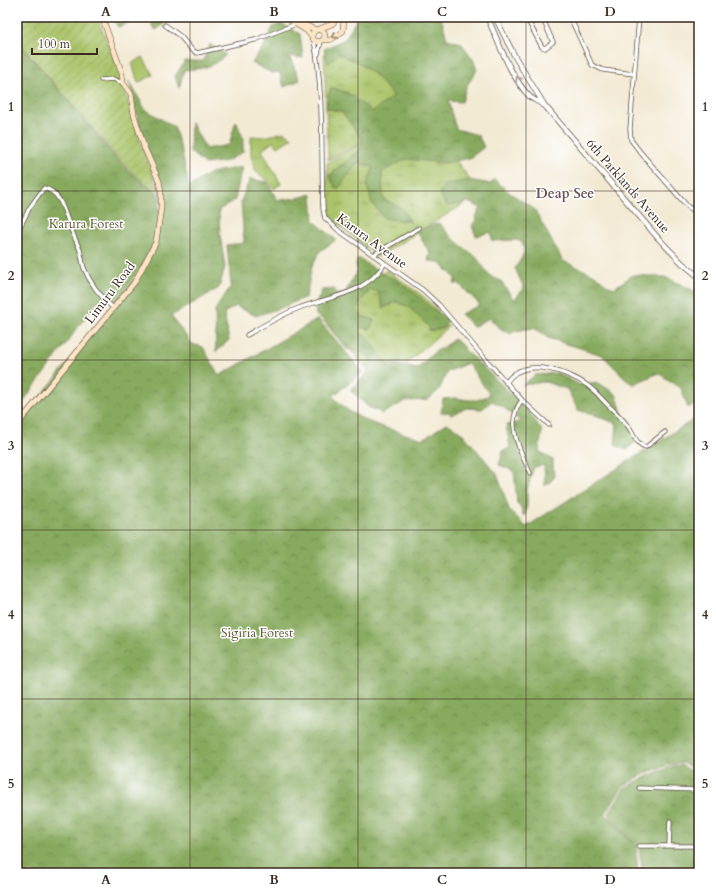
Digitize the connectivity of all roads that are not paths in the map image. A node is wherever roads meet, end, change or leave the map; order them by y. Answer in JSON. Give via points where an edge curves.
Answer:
{"nodes":[{"id":1,"x":102,"y":17,"type":"edge"},
{"id":2,"x":285,"y":17,"type":"edge"},
{"id":3,"x":290,"y":17,"type":"edge"},
{"id":4,"x":338,"y":17,"type":"edge"},
{"id":5,"x":344,"y":17,"type":"edge"},
{"id":6,"x":487,"y":17,"type":"edge"},
{"id":7,"x":495,"y":17,"type":"edge"},
{"id":8,"x":526,"y":17,"type":"edge"},
{"id":9,"x":542,"y":17,"type":"edge"},
{"id":10,"x":570,"y":17,"type":"edge"},
{"id":11,"x":639,"y":17,"type":"edge"},
{"id":12,"x":296,"y":24,"type":"junction"},
{"id":13,"x":165,"y":25,"type":"dead end"},
{"id":14,"x":317,"y":29,"type":"junction"},
{"id":15,"x":313,"y":38,"type":"junction"},
{"id":16,"x":322,"y":40,"type":"junction"},
{"id":17,"x":317,"y":56,"type":"junction"},
{"id":18,"x":634,"y":74,"type":"junction"},
{"id":19,"x":101,"y":80,"type":"dead end"},
{"id":20,"x":124,"y":83,"type":"junction"},
{"id":21,"x":545,"y":106,"type":"junction"},
{"id":22,"x":699,"y":211,"type":"edge"},
{"id":23,"x":419,"y":228,"type":"dead end"},
{"id":24,"x":17,"y":233,"type":"edge"},
{"id":25,"x":373,"y":255,"type":"junction"},
{"id":26,"x":385,"y":263,"type":"junction"},
{"id":27,"x":699,"y":277,"type":"edge"},
{"id":28,"x":113,"y":308,"type":"junction"},
{"id":29,"x":246,"y":334,"type":"dead end"},
{"id":30,"x":506,"y":383,"type":"junction"},
{"id":31,"x":521,"y":398,"type":"junction"},
{"id":32,"x":17,"y":425,"type":"edge"},
{"id":33,"x":549,"y":425,"type":"dead end"},
{"id":34,"x":665,"y":432,"type":"dead end"},
{"id":35,"x":530,"y":473,"type":"dead end"},
{"id":36,"x":639,"y":788,"type":"dead end"},
{"id":37,"x":699,"y":790,"type":"edge"},
{"id":38,"x":670,"y":821,"type":"dead end"},
{"id":39,"x":638,"y":846,"type":"dead end"},
{"id":40,"x":670,"y":846,"type":"junction"},
{"id":41,"x":699,"y":846,"type":"edge"}],
"edges":[{"from":1,"to":20,"type":"main road","name":"Limuru Road"},
{"from":2,"to":12,"type":"main road"},
{"from":3,"to":14,"type":"main road"},
{"from":4,"to":14,"type":"main road","via":[[332,24]]},
{"from":5,"to":16,"type":"main road","one_way":true,"via":[[340,34],[330,40]]},
{"from":21,"to":6,"type":"street","name":"6th Parklands Avenue","one_way":true,"via":[[531,98],[517,79]]},
{"from":7,"to":21,"type":"street","name":"6th Parklands Avenue","via":[[515,57]]},
{"from":8,"to":9,"type":"street","via":[[542,47],[545,48],[553,42]]},
{"from":10,"to":18,"type":"street","via":[[592,65],[603,70]]},
{"from":11,"to":18,"type":"street"},
{"from":12,"to":13,"type":"street","via":[[255,40],[197,53]]},
{"from":12,"to":15,"type":"main road"},
{"from":14,"to":15,"type":"main road","via":[[313,32]]},
{"from":14,"to":16,"type":"main road","via":[[324,32]]},
{"from":15,"to":16,"type":"main road","via":[[318,42]]},
{"from":15,"to":17,"type":"street","name":"Karura Avenue"},
{"from":16,"to":17,"type":"street","name":"Karura Avenue"},
{"from":17,"to":25,"type":"street","name":"Karura Avenue","via":[[324,215],[328,222]]},
{"from":18,"to":22,"type":"street","via":[[631,140],[688,207]]},
{"from":19,"to":20,"type":"street","via":[[113,79]]},
{"from":20,"to":28,"type":"main road","name":"Limuru Road","via":[[131,94],[134,115],[144,147],[159,181],[161,208],[156,242],[134,283]]},
{"from":21,"to":27,"type":"street","name":"6th Parklands Avenue","via":[[658,238]]},
{"from":23,"to":25,"type":"street"},
{"from":24,"to":28,"type":"street","via":[[30,207],[44,188],[53,192],[65,212],[84,268],[99,295]]},
{"from":25,"to":26,"type":"street","name":"Karura Avenue"},
{"from":26,"to":29,"type":"street","via":[[367,282],[346,294],[290,312]]},
{"from":26,"to":30,"type":"street","name":"Karura Avenue","via":[[423,290],[439,305]]},
{"from":28,"to":32,"type":"main road","name":"Limuru Road"},
{"from":30,"to":31,"type":"street","name":"Karura Avenue"},
{"from":30,"to":34,"type":"street","via":[[510,375],[520,370],[536,367],[556,370],[592,388],[620,416],[639,444],[646,447]]},
{"from":31,"to":33,"type":"street","name":"Karura Avenue"},
{"from":31,"to":35,"type":"street","via":[[513,421],[514,430]]},
{"from":36,"to":37,"type":"street"},
{"from":38,"to":40,"type":"street"},
{"from":39,"to":40,"type":"street"},
{"from":40,"to":41,"type":"street"}]}
